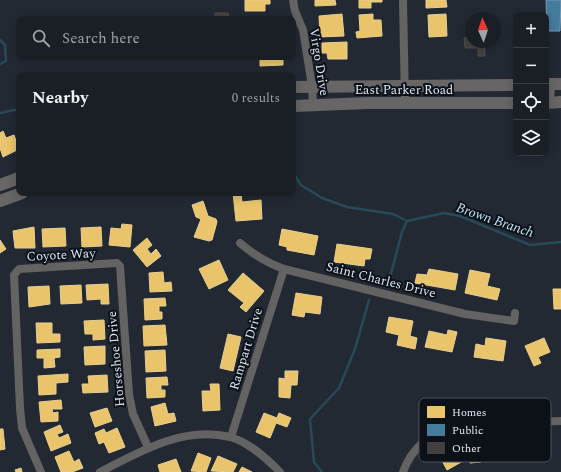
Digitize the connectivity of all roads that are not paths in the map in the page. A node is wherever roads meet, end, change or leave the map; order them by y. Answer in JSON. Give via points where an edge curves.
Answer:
{"nodes":[{"id":1,"x":293,"y":0,"type":"edge"},
{"id":2,"x":402,"y":0,"type":"edge"},
{"id":3,"x":552,"y":84,"type":"edge"},
{"id":4,"x":466,"y":85,"type":"junction"},
{"id":5,"x":513,"y":85,"type":"edge"},
{"id":6,"x":312,"y":86,"type":"junction"},
{"id":7,"x":404,"y":86,"type":"junction"},
{"id":8,"x":296,"y":87,"type":"edge"},
{"id":9,"x":549,"y":95,"type":"edge"},
{"id":10,"x":549,"y":102,"type":"edge"},
{"id":11,"x":561,"y":102,"type":"edge"},
{"id":12,"x":405,"y":103,"type":"junction"},
{"id":13,"x":512,"y":103,"type":"edge"},
{"id":14,"x":465,"y":104,"type":"junction"},
{"id":15,"x":313,"y":105,"type":"junction"},
{"id":16,"x":296,"y":106,"type":"edge"},
{"id":17,"x":9,"y":182,"type":"edge"},
{"id":18,"x":16,"y":192,"type":"edge"},
{"id":19,"x":16,"y":196,"type":"edge"},
{"id":20,"x":0,"y":201,"type":"edge"},
{"id":21,"x":240,"y":243,"type":"dead end"},
{"id":22,"x":120,"y":266,"type":"joint"},
{"id":23,"x":284,"y":269,"type":"junction"},
{"id":24,"x":516,"y":313,"type":"dead end"},
{"id":25,"x":551,"y":421,"type":"edge"},
{"id":26,"x":561,"y":421,"type":"edge"},
{"id":27,"x":231,"y":437,"type":"junction"},
{"id":28,"x":419,"y":446,"type":"edge"},
{"id":29,"x":148,"y":447,"type":"junction"},
{"id":30,"x":40,"y":472,"type":"edge"},
{"id":31,"x":100,"y":472,"type":"edge"},
{"id":32,"x":280,"y":472,"type":"edge"},
{"id":33,"x":403,"y":472,"type":"edge"}],
"edges":[{"from":1,"to":6,"type":"street","name":"Virgo Drive","via":[[303,30]]},
{"from":2,"to":7,"type":"street"},
{"from":3,"to":9,"type":"main road"},
{"from":4,"to":5,"type":"main road","name":"East Parker Road"},
{"from":4,"to":7,"type":"main road","name":"East Parker Road"},
{"from":4,"to":14,"type":"main road"},
{"from":5,"to":13,"type":"main road"},
{"from":6,"to":7,"type":"main road","name":"East Parker Road"},
{"from":6,"to":8,"type":"main road","name":"East Parker Road"},
{"from":6,"to":15,"type":"street","name":"Virgo Drive"},
{"from":7,"to":12,"type":"street"},
{"from":10,"to":11,"type":"main road"},
{"from":12,"to":14,"type":"main road","name":"East Parker Road"},
{"from":12,"to":15,"type":"main road","name":"East Parker Road"},
{"from":13,"to":14,"type":"main road","name":"East Parker Road"},
{"from":15,"to":16,"type":"main road","name":"East Parker Road"},
{"from":17,"to":18,"type":"main road"},
{"from":19,"to":20,"type":"main road"},
{"from":21,"to":23,"type":"street","name":"Saint Charles Drive","via":[[256,256]]},
{"from":22,"to":29,"type":"street","name":"Horseshoe Drive","via":[[129,394],[133,414]]},
{"from":22,"to":30,"type":"street","name":"Coyote Way","via":[[117,263],[19,269],[14,275],[22,428]]},
{"from":23,"to":24,"type":"street","name":"Saint Charles Drive","via":[[465,314],[514,321]]},
{"from":23,"to":27,"type":"street","name":"Rampart Drive"},
{"from":25,"to":26,"type":"street"},
{"from":27,"to":29,"type":"street","via":[[201,434]]},
{"from":27,"to":32,"type":"street","via":[[250,446]]},
{"from":28,"to":33,"type":"street","via":[[414,450]]},
{"from":29,"to":31,"type":"street"}]}
